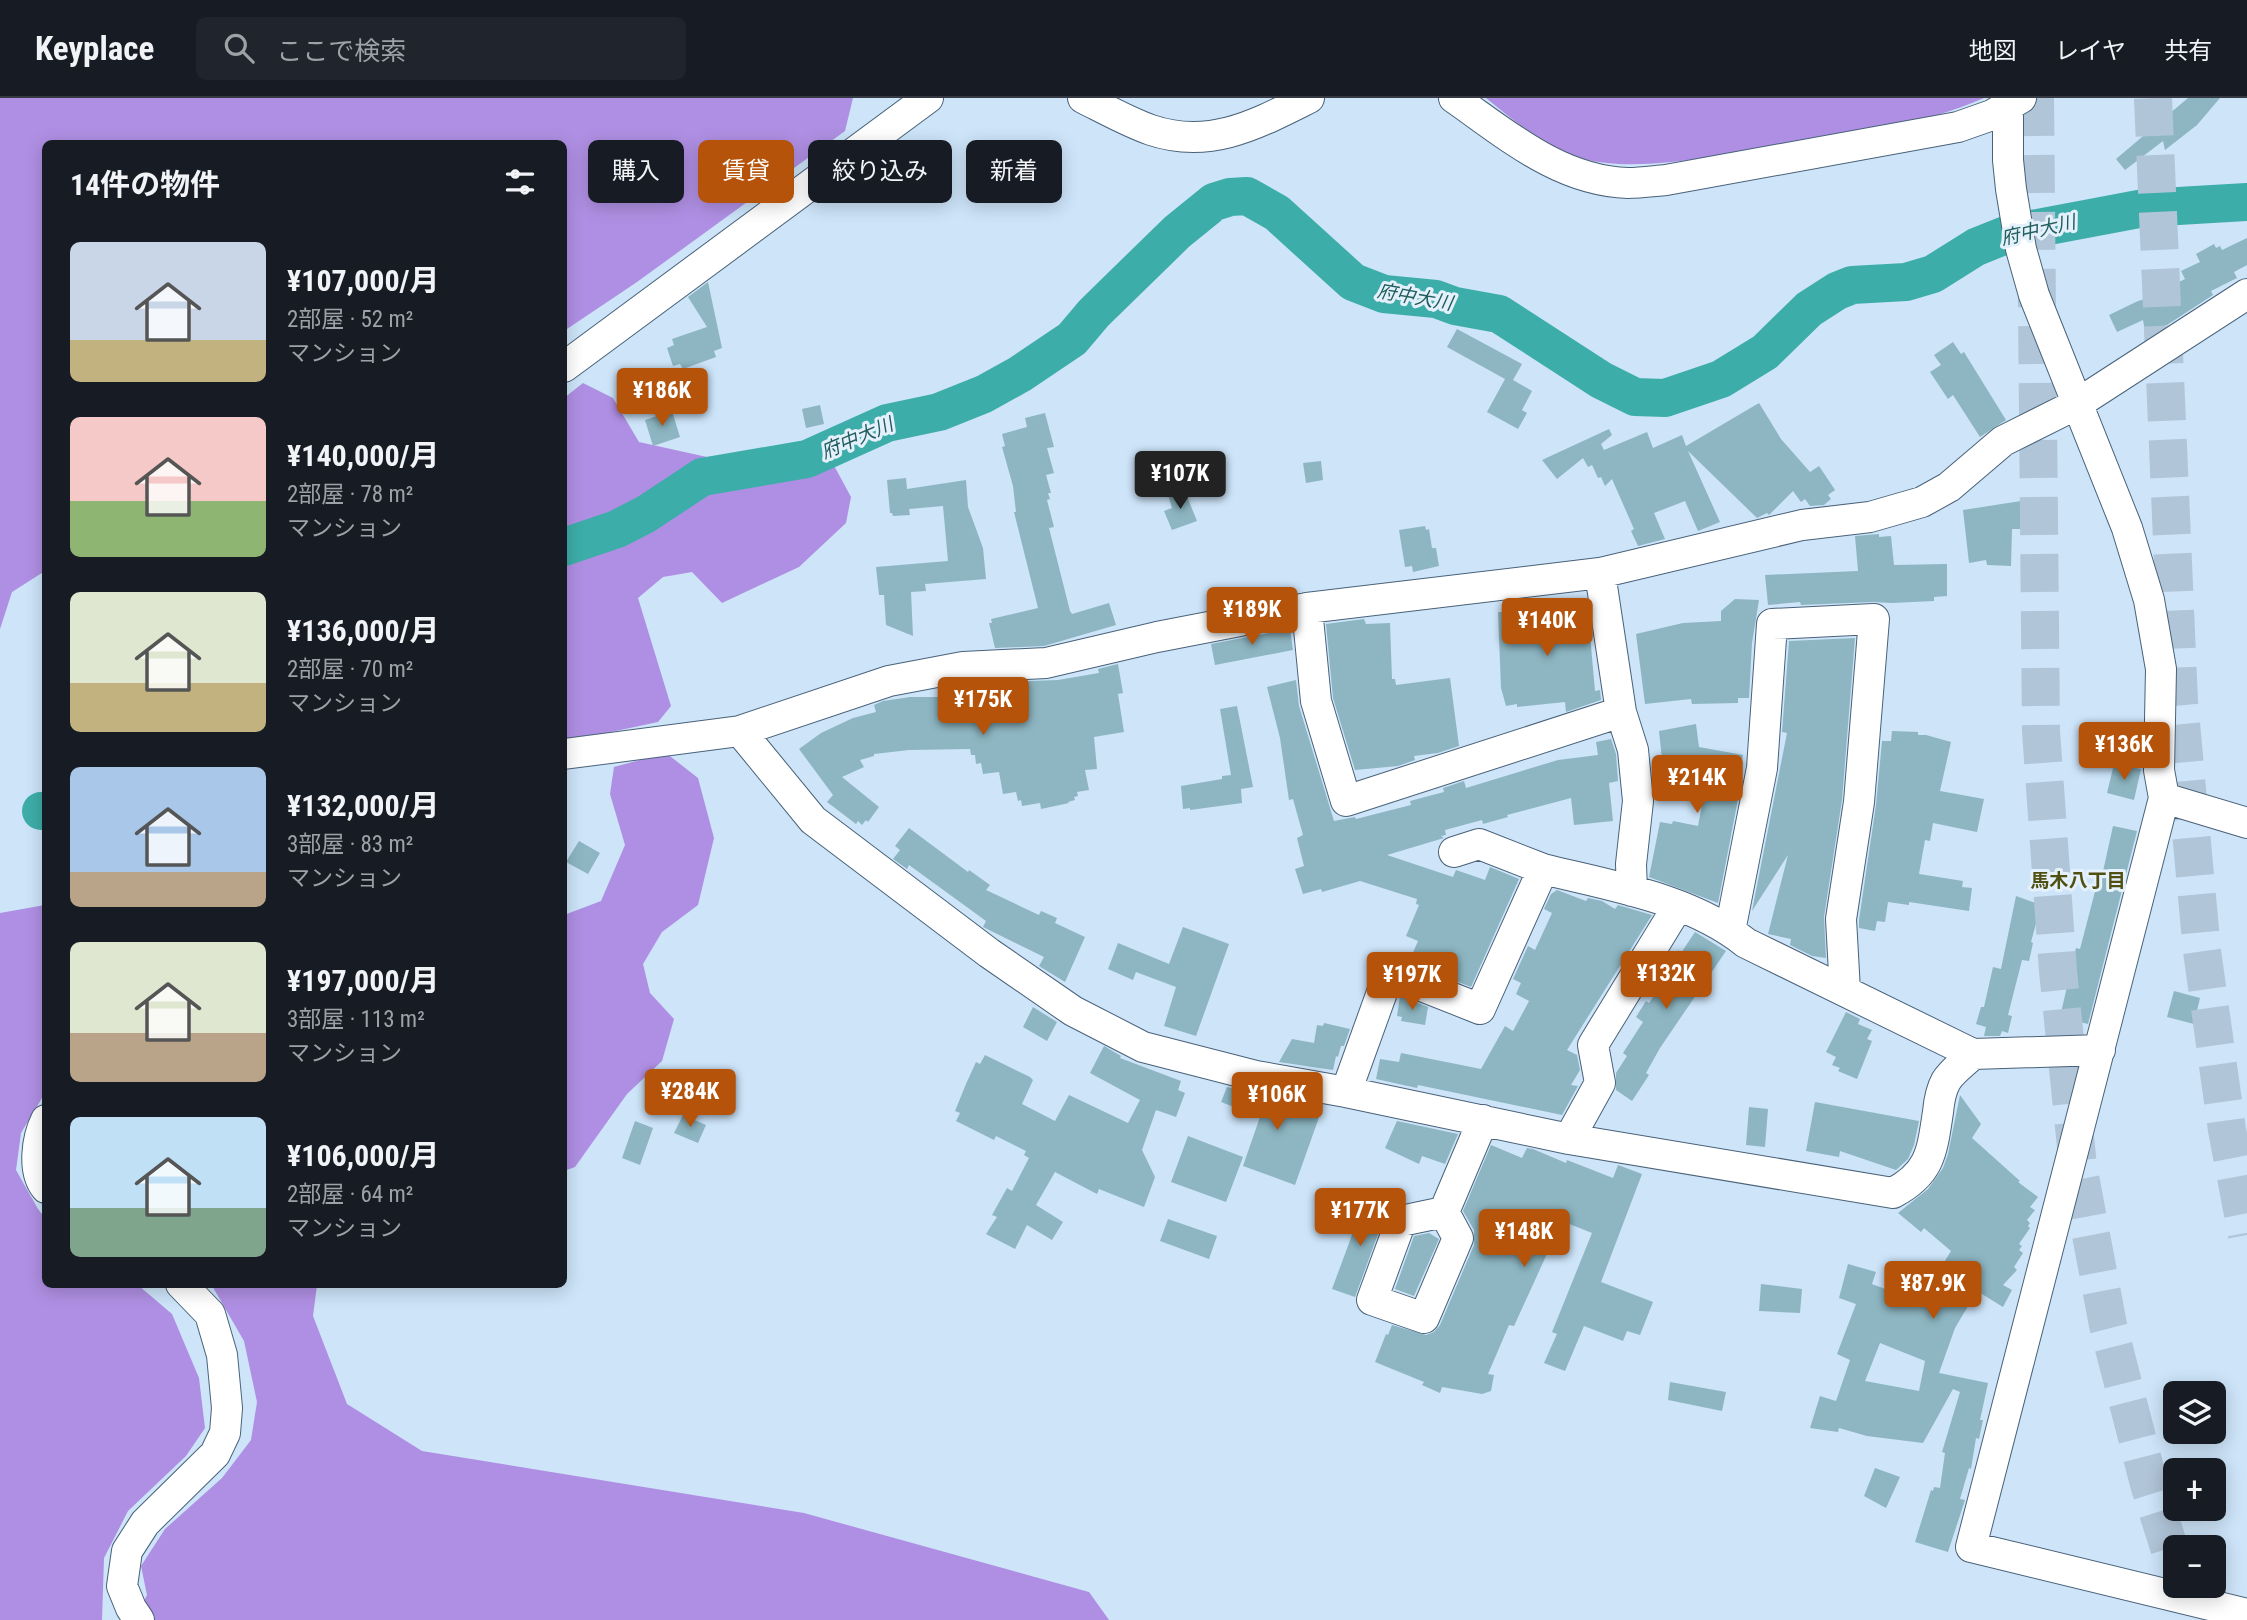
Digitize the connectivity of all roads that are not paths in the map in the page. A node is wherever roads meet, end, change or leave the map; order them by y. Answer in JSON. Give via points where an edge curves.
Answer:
{"nodes":[{"id":1,"x":928,"y":98,"type":"edge"},
{"id":2,"x":1083,"y":98,"type":"edge"},
{"id":3,"x":1309,"y":98,"type":"edge"},
{"id":4,"x":1454,"y":98,"type":"edge"},
{"id":5,"x":2015,"y":102,"type":"edge"},
{"id":6,"x":2247,"y":294,"type":"edge"},
{"id":7,"x":567,"y":365,"type":"edge"},
{"id":8,"x":2077,"y":404,"type":"junction"},
{"id":9,"x":1600,"y":573,"type":"junction"},
{"id":10,"x":1307,"y":608,"type":"junction"},
{"id":11,"x":1621,"y":712,"type":"junction"},
{"id":12,"x":740,"y":731,"type":"junction"},
{"id":13,"x":567,"y":754,"type":"edge"},
{"id":14,"x":2164,"y":797,"type":"junction"},
{"id":15,"x":2247,"y":822,"type":"edge"},
{"id":16,"x":1454,"y":852,"type":"dead end"},
{"id":17,"x":1543,"y":869,"type":"junction"},
{"id":18,"x":1632,"y":891,"type":"junction"},
{"id":19,"x":1678,"y":906,"type":"junction"},
{"id":20,"x":1730,"y":931,"type":"junction"},
{"id":21,"x":1844,"y":991,"type":"junction"},
{"id":22,"x":2100,"y":1049,"type":"junction"},
{"id":23,"x":1973,"y":1054,"type":"junction"},
{"id":24,"x":1346,"y":1092,"type":"junction"},
{"id":25,"x":1483,"y":1121,"type":"junction"},
{"id":26,"x":42,"y":1136,"type":"edge"},
{"id":27,"x":1569,"y":1139,"type":"junction"},
{"id":28,"x":42,"y":1184,"type":"edge"},
{"id":29,"x":1444,"y":1212,"type":"dead end"},
{"id":30,"x":185,"y":1288,"type":"edge"},
{"id":31,"x":2241,"y":1615,"type":"edge"},
{"id":32,"x":139,"y":1620,"type":"edge"}],
"edges":[{"from":1,"to":7,"type":"street"},
{"from":2,"to":3,"type":"street","via":[[1152,131],[1191,138],[1251,127]]},
{"from":4,"to":5,"type":"street","via":[[1560,168],[1629,183],[1958,128]]},
{"from":5,"to":8,"type":"street","via":[[2008,160],[2021,249]]},
{"from":6,"to":8,"type":"street"},
{"from":8,"to":9,"type":"street","via":[[2003,441],[1949,487],[1922,502],[1870,517],[1801,525]]},
{"from":8,"to":14,"type":"street","via":[[2127,528],[2149,600],[2161,669],[2159,770]]},
{"from":9,"to":10,"type":"street"},
{"from":9,"to":11,"type":"street"},
{"from":10,"to":11,"type":"street","via":[[1316,701],[1346,801]]},
{"from":10,"to":12,"type":"street","via":[[1046,663],[963,667],[888,681]]},
{"from":11,"to":18,"type":"street","via":[[1633,750],[1638,801]]},
{"from":12,"to":13,"type":"street"},
{"from":12,"to":24,"type":"street","via":[[813,820],[1073,1011],[1143,1047],[1256,1076]]},
{"from":14,"to":15,"type":"street"},
{"from":14,"to":22,"type":"street"},
{"from":16,"to":17,"type":"street","via":[[1479,844]]},
{"from":17,"to":18,"type":"street"},
{"from":17,"to":24,"type":"street","via":[[1480,1009],[1389,973]]},
{"from":18,"to":19,"type":"street"},
{"from":19,"to":20,"type":"street"},
{"from":19,"to":27,"type":"street","via":[[1593,1045],[1600,1083]]},
{"from":20,"to":21,"type":"street"},
{"from":20,"to":21,"type":"street","via":[[1762,768],[1772,624],[1874,619],[1859,802],[1840,919]]},
{"from":21,"to":23,"type":"street"},
{"from":22,"to":23,"type":"street"},
{"from":22,"to":31,"type":"street","via":[[1971,1547]]},
{"from":23,"to":27,"type":"street","via":[[1943,1087],[1933,1148],[1924,1170],[1893,1193]]},
{"from":24,"to":25,"type":"street"},
{"from":25,"to":27,"type":"street"},
{"from":25,"to":29,"type":"street"},
{"from":26,"to":28,"type":"street","via":[[37,1156]]},
{"from":30,"to":32,"type":"street","via":[[210,1314],[219,1345],[227,1408],[225,1433],[215,1454],[145,1523],[127,1552],[122,1586]]}]}
